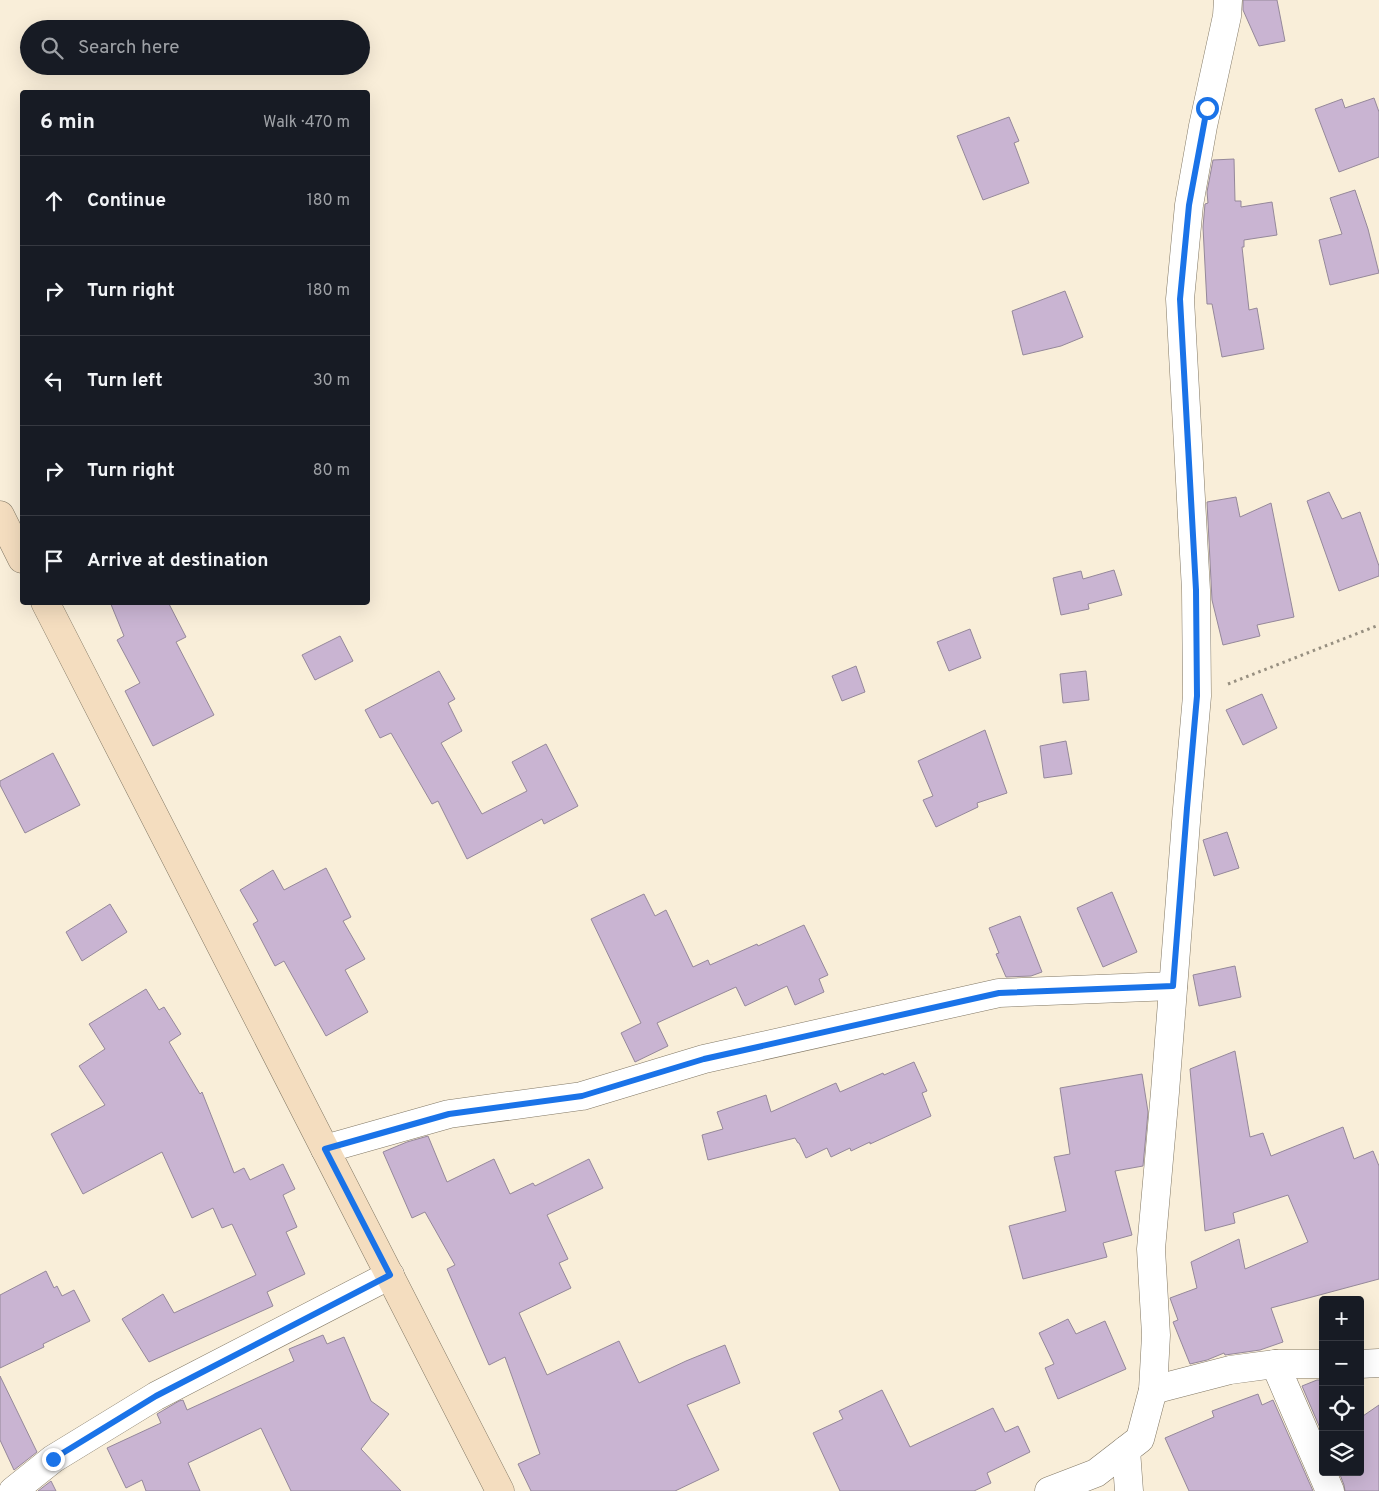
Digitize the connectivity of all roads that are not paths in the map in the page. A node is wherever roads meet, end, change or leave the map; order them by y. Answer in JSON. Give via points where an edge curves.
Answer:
{"nodes":[{"id":1,"x":1228,"y":0,"type":"edge"},
{"id":2,"x":0,"y":515,"type":"edge"},
{"id":3,"x":20,"y":555,"type":"edge"},
{"id":4,"x":47,"y":605,"type":"edge"},
{"id":5,"x":1173,"y":986,"type":"junction"},
{"id":6,"x":325,"y":1149,"type":"junction"},
{"id":7,"x":390,"y":1275,"type":"junction"},
{"id":8,"x":1379,"y":1363,"type":"edge"},
{"id":9,"x":1274,"y":1364,"type":"junction"},
{"id":10,"x":1319,"y":1364,"type":"edge"},
{"id":11,"x":1364,"y":1364,"type":"edge"},
{"id":12,"x":1153,"y":1390,"type":"junction"},
{"id":13,"x":1126,"y":1450,"type":"junction"},
{"id":14,"x":13,"y":1491,"type":"edge"},
{"id":15,"x":500,"y":1491,"type":"edge"},
{"id":16,"x":1049,"y":1491,"type":"edge"},
{"id":17,"x":1129,"y":1491,"type":"edge"},
{"id":18,"x":1330,"y":1491,"type":"edge"}],
"edges":[{"from":1,"to":5,"type":"street","via":[[1189,205],[1180,299],[1196,590],[1197,696]]},
{"from":2,"to":3,"type":"main road"},
{"from":4,"to":6,"type":"main road"},
{"from":5,"to":6,"type":"street","via":[[999,993],[704,1059],[582,1096],[449,1114]]},
{"from":5,"to":12,"type":"street","via":[[1151,1249],[1156,1335]]},
{"from":6,"to":7,"type":"main road"},
{"from":7,"to":14,"type":"street","via":[[156,1396],[53,1459]]},
{"from":7,"to":15,"type":"main road"},
{"from":8,"to":11,"type":"street"},
{"from":9,"to":10,"type":"street"},
{"from":9,"to":12,"type":"street","via":[[1230,1370]]},
{"from":9,"to":18,"type":"street"},
{"from":12,"to":13,"type":"street","via":[[1140,1440]]},
{"from":13,"to":16,"type":"street","via":[[1096,1473]]},
{"from":13,"to":17,"type":"street"}]}
